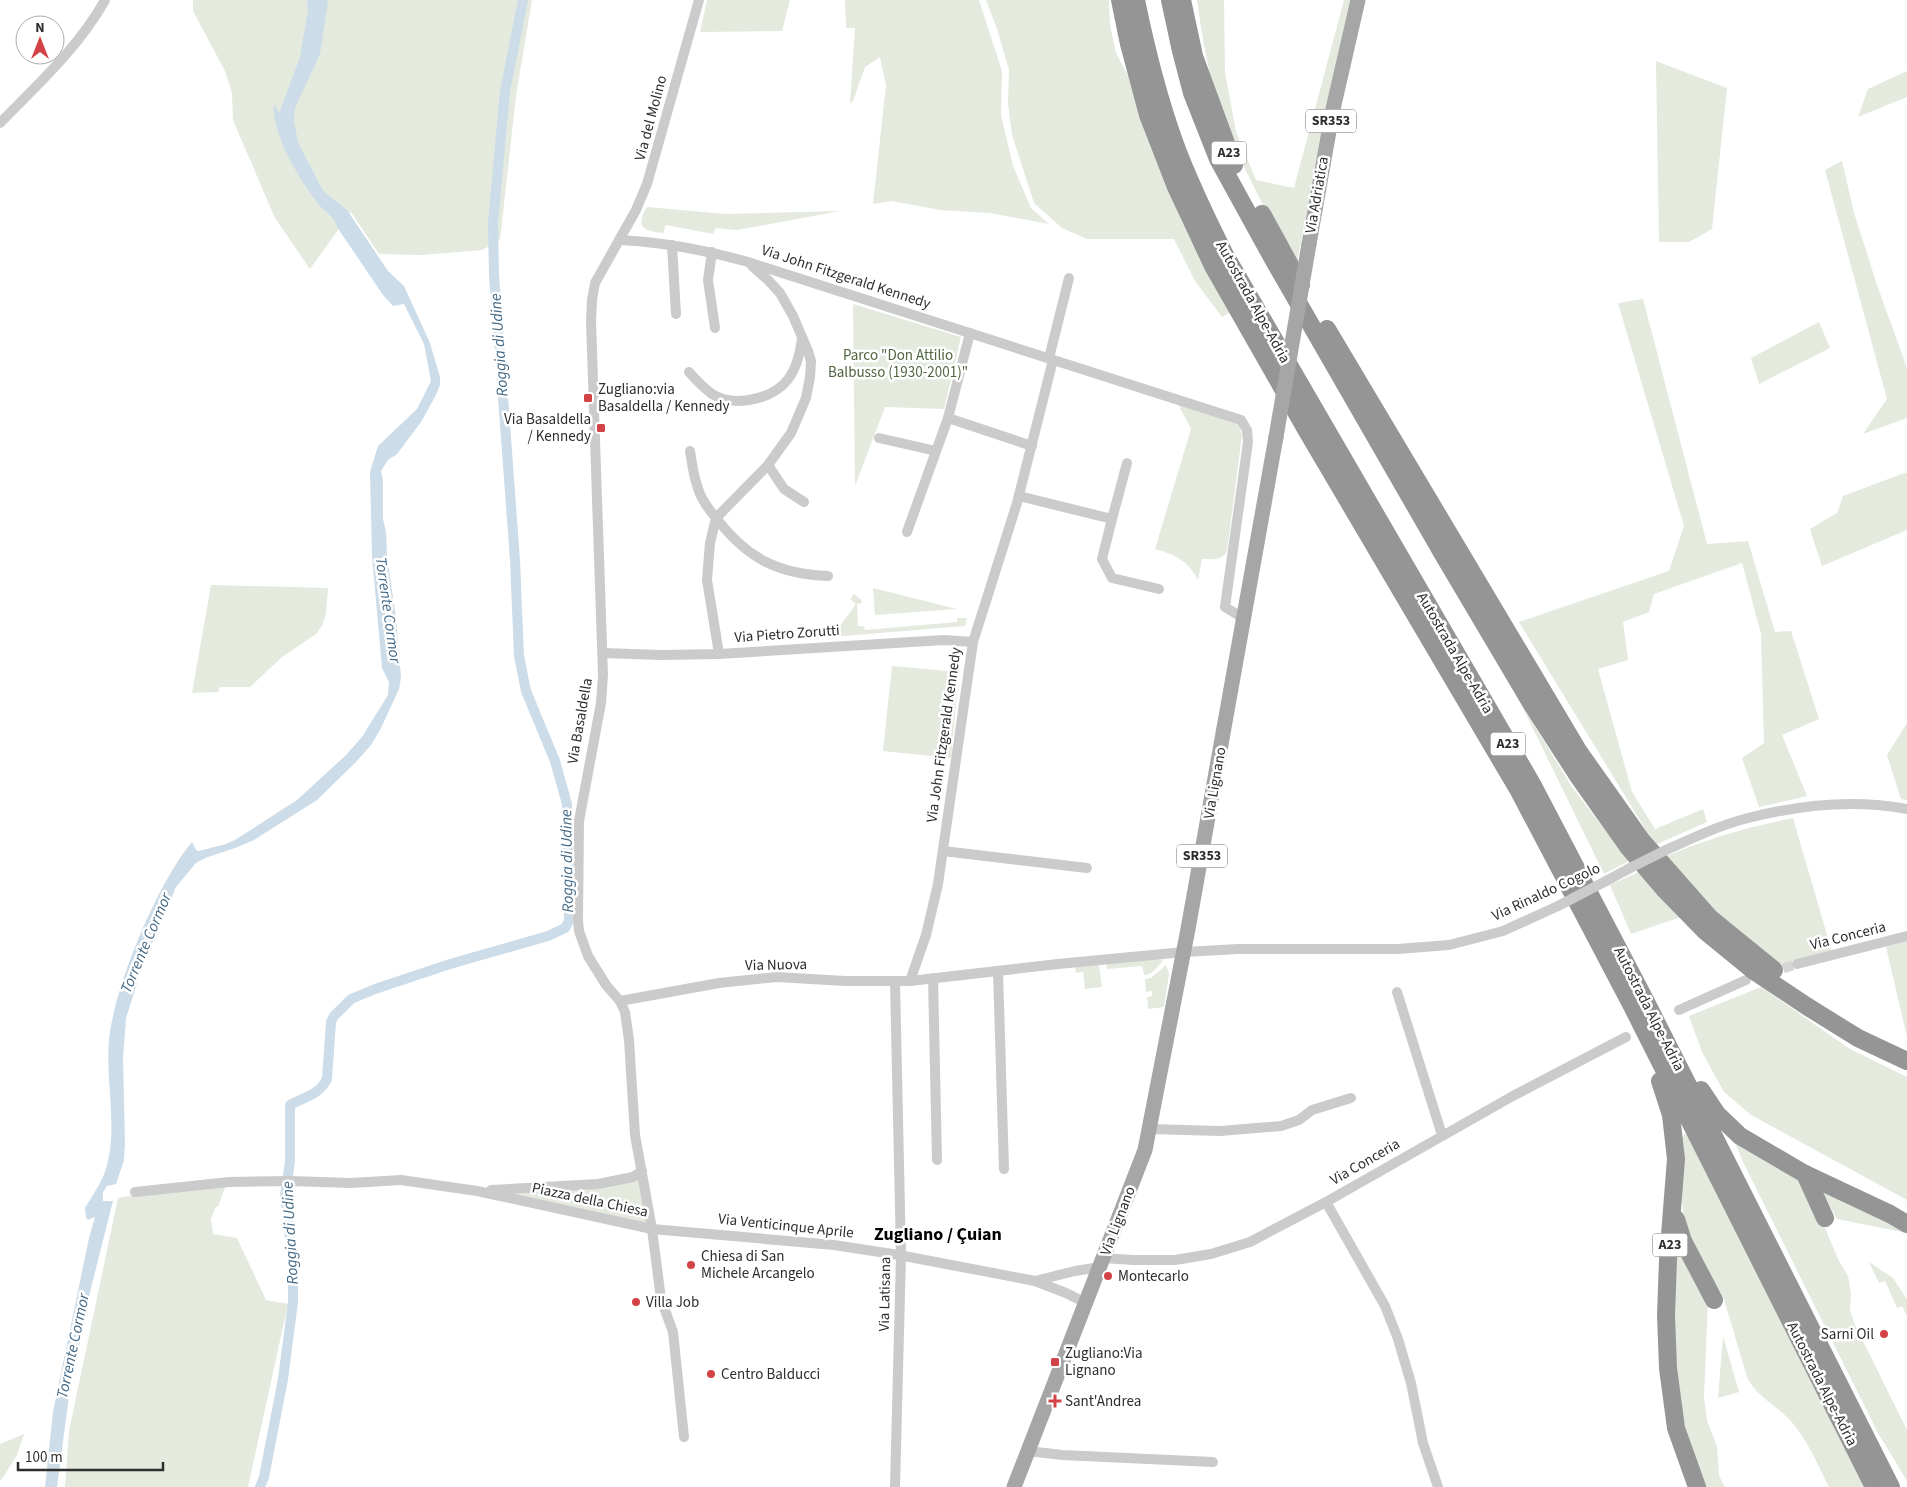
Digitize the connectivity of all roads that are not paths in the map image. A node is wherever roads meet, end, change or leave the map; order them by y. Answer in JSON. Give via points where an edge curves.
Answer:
{"nodes":[{"id":1,"x":105,"y":0,"type":"edge"},
{"id":2,"x":699,"y":0,"type":"edge"},
{"id":3,"x":1120,"y":0,"type":"edge"},
{"id":4,"x":1136,"y":0,"type":"edge"},
{"id":5,"x":1170,"y":0,"type":"edge"},
{"id":6,"x":1182,"y":0,"type":"edge"},
{"id":7,"x":1193,"y":0,"type":"edge"},
{"id":8,"x":1358,"y":0,"type":"edge"},
{"id":9,"x":1207,"y":94,"type":"junction"},
{"id":10,"x":0,"y":123,"type":"edge"},
{"id":11,"x":619,"y":240,"type":"junction"},
{"id":12,"x":672,"y":245,"type":"junction"},
{"id":13,"x":712,"y":252,"type":"junction"},
{"id":14,"x":748,"y":262,"type":"junction"},
{"id":15,"x":1069,"y":278,"type":"dead end"},
{"id":16,"x":676,"y":314,"type":"dead end"},
{"id":17,"x":715,"y":328,"type":"dead end"},
{"id":18,"x":970,"y":332,"type":"junction"},
{"id":19,"x":802,"y":337,"type":"junction"},
{"id":20,"x":1051,"y":359,"type":"junction"},
{"id":21,"x":689,"y":372,"type":"dead end"},
{"id":22,"x":948,"y":418,"type":"junction"},
{"id":23,"x":1276,"y":437,"type":"joint"},
{"id":24,"x":878,"y":438,"type":"dead end"},
{"id":25,"x":1032,"y":446,"type":"junction"},
{"id":26,"x":690,"y":451,"type":"dead end"},
{"id":27,"x":936,"y":451,"type":"junction"},
{"id":28,"x":1127,"y":463,"type":"dead end"},
{"id":29,"x":768,"y":465,"type":"junction"},
{"id":30,"x":1019,"y":496,"type":"junction"},
{"id":31,"x":804,"y":502,"type":"dead end"},
{"id":32,"x":716,"y":518,"type":"junction"},
{"id":33,"x":1112,"y":519,"type":"junction"},
{"id":34,"x":908,"y":532,"type":"dead end"},
{"id":35,"x":828,"y":576,"type":"dead end"},
{"id":36,"x":1159,"y":589,"type":"dead end"},
{"id":37,"x":1243,"y":618,"type":"junction"},
{"id":38,"x":972,"y":642,"type":"junction"},
{"id":39,"x":604,"y":652,"type":"junction"},
{"id":40,"x":719,"y":654,"type":"junction"},
{"id":41,"x":1907,"y":808,"type":"edge"},
{"id":42,"x":943,"y":851,"type":"junction"},
{"id":43,"x":1087,"y":868,"type":"dead end"},
{"id":44,"x":1907,"y":936,"type":"edge"},
{"id":45,"x":1184,"y":952,"type":"junction"},
{"id":46,"x":1797,"y":964,"type":"tunnel mouth"},
{"id":47,"x":998,"y":971,"type":"junction"},
{"id":48,"x":933,"y":978,"type":"junction"},
{"id":49,"x":1746,"y":980,"type":"dead end"},
{"id":50,"x":895,"y":981,"type":"junction"},
{"id":51,"x":910,"y":981,"type":"junction"},
{"id":52,"x":1397,"y":992,"type":"dead end"},
{"id":53,"x":620,"y":1001,"type":"junction"},
{"id":54,"x":1638,"y":1003,"type":"junction"},
{"id":55,"x":1679,"y":1010,"type":"dead end"},
{"id":56,"x":1626,"y":1037,"type":"dead end"},
{"id":57,"x":1907,"y":1049,"type":"edge"},
{"id":58,"x":1907,"y":1061,"type":"edge"},
{"id":59,"x":1351,"y":1098,"type":"dead end"},
{"id":60,"x":1149,"y":1129,"type":"junction"},
{"id":61,"x":1442,"y":1135,"type":"junction"},
{"id":62,"x":937,"y":1160,"type":"dead end"},
{"id":63,"x":1004,"y":1169,"type":"dead end"},
{"id":64,"x":642,"y":1171,"type":"junction"},
{"id":65,"x":1805,"y":1174,"type":"junction"},
{"id":66,"x":477,"y":1191,"type":"junction"},
{"id":67,"x":135,"y":1192,"type":"dead end"},
{"id":68,"x":1326,"y":1202,"type":"junction"},
{"id":69,"x":1673,"y":1209,"type":"junction"},
{"id":70,"x":1825,"y":1218,"type":"dead end"},
{"id":71,"x":1907,"y":1224,"type":"edge"},
{"id":72,"x":652,"y":1229,"type":"junction"},
{"id":73,"x":901,"y":1255,"type":"junction"},
{"id":74,"x":1102,"y":1262,"type":"junction"},
{"id":75,"x":1035,"y":1281,"type":"junction"},
{"id":76,"x":1714,"y":1300,"type":"dead end"},
{"id":77,"x":1086,"y":1303,"type":"junction"},
{"id":78,"x":684,"y":1437,"type":"dead end"},
{"id":79,"x":1028,"y":1451,"type":"junction"},
{"id":80,"x":1213,"y":1462,"type":"dead end"},
{"id":81,"x":895,"y":1487,"type":"edge"},
{"id":82,"x":1014,"y":1487,"type":"edge"},
{"id":83,"x":1438,"y":1487,"type":"edge"},
{"id":84,"x":1698,"y":1487,"type":"edge"},
{"id":85,"x":1874,"y":1487,"type":"edge"},
{"id":86,"x":1891,"y":1487,"type":"edge"}],
"edges":[{"from":1,"to":10,"type":"street","via":[[57,65]]},
{"from":2,"to":11,"type":"street","name":"Via del Molino","via":[[648,184]]},
{"from":3,"to":54,"type":"highway","name":"Autostrada Alpe-Adria","number":"A23","via":[[1148,115],[1176,187],[1214,266],[1519,791]]},
{"from":4,"to":54,"type":"highway","name":"Autostrada Alpe-Adria","number":"A23","via":[[1152,74],[1175,144],[1206,218],[1532,784]]},
{"from":5,"to":58,"type":"highway","number":"A23","via":[[1192,93],[1218,159],[1444,556],[1578,776],[1629,848],[1704,932],[1808,1007],[1858,1038]]},
{"from":6,"to":9,"type":"highway","number":"A23","via":[[1194,56]]},
{"from":7,"to":9,"type":"highway","number":"A23"},
{"from":8,"to":23,"type":"main road","name":"Via Adriatica","number":"SR353","bridge":true,"via":[[1333,109]]},
{"from":9,"to":57,"type":"highway","number":"A23","via":[[1230,157],[1306,293],[1579,752],[1642,841],[1710,918],[1763,962],[1856,1022]]},
{"from":11,"to":12,"type":"street","name":"Via John Fitzgerald Kennedy"},
{"from":11,"to":39,"type":"street","name":"Via Basaldella","via":[[595,283],[592,300]]},
{"from":12,"to":13,"type":"street","name":"Via John Fitzgerald Kennedy"},
{"from":12,"to":16,"type":"street"},
{"from":13,"to":14,"type":"street","name":"Via John Fitzgerald Kennedy"},
{"from":13,"to":17,"type":"street","via":[[708,280]]},
{"from":14,"to":18,"type":"street","name":"Via John Fitzgerald Kennedy"},
{"from":14,"to":19,"type":"street","via":[[780,293]]},
{"from":15,"to":20,"type":"street","name":"Via John Fitzgerald Kennedy"},
{"from":18,"to":20,"type":"street","name":"Via John Fitzgerald Kennedy"},
{"from":18,"to":22,"type":"street"},
{"from":19,"to":21,"type":"street","via":[[800,358],[792,374],[772,394],[742,401],[726,400],[713,394]]},
{"from":19,"to":29,"type":"street","via":[[811,361],[806,398],[791,433]]},
{"from":20,"to":25,"type":"street","name":"Via John Fitzgerald Kennedy"},
{"from":20,"to":37,"type":"street","name":"Via John Fitzgerald Kennedy","via":[[1241,420],[1245,425],[1248,442],[1225,608]]},
{"from":22,"to":25,"type":"street"},
{"from":22,"to":27,"type":"street"},
{"from":23,"to":37,"type":"main road","name":"Via Lignano","number":"SR353"},
{"from":24,"to":27,"type":"street"},
{"from":25,"to":30,"type":"street","name":"Via John Fitzgerald Kennedy"},
{"from":26,"to":32,"type":"street","via":[[697,486]]},
{"from":27,"to":34,"type":"street"},
{"from":28,"to":33,"type":"street"},
{"from":29,"to":31,"type":"street","via":[[784,488]]},
{"from":29,"to":32,"type":"street"},
{"from":30,"to":33,"type":"street"},
{"from":30,"to":38,"type":"street","name":"Via John Fitzgerald Kennedy"},
{"from":32,"to":35,"type":"street","via":[[743,549],[759,558],[796,572]]},
{"from":32,"to":40,"type":"street","via":[[707,580]]},
{"from":33,"to":36,"type":"street","via":[[1102,559],[1112,578]]},
{"from":37,"to":45,"type":"main road","name":"Via Lignano","number":"SR353"},
{"from":38,"to":40,"type":"street","name":"Via Pietro Zorutti","via":[[936,641]]},
{"from":38,"to":42,"type":"street","name":"Via John Fitzgerald Kennedy"},
{"from":39,"to":40,"type":"street","name":"Via Pietro Zorutti","via":[[660,656]]},
{"from":39,"to":53,"type":"street","name":"Via Basaldella","via":[[601,703],[579,821],[578,920],[588,956]]},
{"from":41,"to":45,"type":"street","name":"Via Rinaldo Cogolo","bridge":true,"via":[[1850,804],[1818,806],[1748,818],[1666,850],[1503,931],[1449,945],[1398,949]]},
{"from":42,"to":43,"type":"street"},
{"from":42,"to":51,"type":"street","name":"Via John Fitzgerald Kennedy","via":[[926,936]]},
{"from":44,"to":46,"type":"street","name":"Via Conceria"},
{"from":45,"to":47,"type":"street","name":"Via Nuova"},
{"from":45,"to":60,"type":"main road","name":"Via Lignano","number":"SR353"},
{"from":47,"to":48,"type":"street","name":"Via Nuova"},
{"from":47,"to":63,"type":"street"},
{"from":48,"to":51,"type":"street","name":"Via Nuova"},
{"from":48,"to":62,"type":"street"},
{"from":49,"to":55,"type":"street"},
{"from":50,"to":51,"type":"street","name":"Via Nuova"},
{"from":50,"to":53,"type":"street","name":"Via Nuova","via":[[777,977],[719,983]]},
{"from":50,"to":73,"type":"street","name":"Via Latisana"},
{"from":52,"to":61,"type":"street"},
{"from":53,"to":64,"type":"street","name":"Via Basaldella","via":[[628,1033],[635,1135]]},
{"from":54,"to":65,"type":"highway","number":"A23","via":[[1673,1037],[1701,1090],[1727,1126]]},
{"from":54,"to":69,"type":"highway","number":"A23","via":[[1648,1052],[1672,1122],[1676,1159]]},
{"from":54,"to":85,"type":"highway","name":"Autostrada Alpe-Adria","number":"A23"},
{"from":54,"to":86,"type":"highway","name":"Autostrada Alpe-Adria","number":"A23"},
{"from":56,"to":61,"type":"street","name":"Via Conceria"},
{"from":59,"to":60,"type":"street","via":[[1312,1110],[1300,1120],[1281,1126],[1220,1131]]},
{"from":60,"to":74,"type":"main road","name":"Via Lignano","number":"SR353","via":[[1145,1150]]},
{"from":61,"to":68,"type":"street","name":"Via Conceria"},
{"from":64,"to":66,"type":"street","name":"Piazza della Chiesa","via":[[633,1177],[598,1184]]},
{"from":64,"to":72,"type":"street","name":"Piazza della Chiesa"},
{"from":65,"to":70,"type":"highway"},
{"from":65,"to":71,"type":"highway","number":"A23"},
{"from":66,"to":67,"type":"street","via":[[401,1180],[229,1182]]},
{"from":66,"to":72,"type":"street","name":"Piazza della Chiesa"},
{"from":68,"to":74,"type":"street","name":"Via Conceria","via":[[1250,1242],[1211,1254],[1176,1260]]},
{"from":68,"to":83,"type":"street","via":[[1385,1306],[1398,1339],[1423,1443]]},
{"from":69,"to":76,"type":"highway","via":[[1683,1240]]},
{"from":69,"to":84,"type":"highway","number":"A23","via":[[1666,1315],[1668,1368],[1676,1428]]},
{"from":72,"to":73,"type":"street","name":"Via Venticinque Aprile","via":[[834,1245]]},
{"from":72,"to":78,"type":"street","via":[[661,1299],[673,1332]]},
{"from":73,"to":75,"type":"street","name":"Via Venticinque Aprile"},
{"from":73,"to":81,"type":"street","name":"Via Latisana"},
{"from":74,"to":75,"type":"street","name":"Via Conceria"},
{"from":74,"to":77,"type":"main road","name":"Via Lignano","number":"SR353"},
{"from":75,"to":77,"type":"street"},
{"from":77,"to":79,"type":"main road","name":"Via Lignano","number":"SR353"},
{"from":79,"to":80,"type":"street"},
{"from":79,"to":82,"type":"main road","name":"Via Lignano","number":"SR353"}]}
